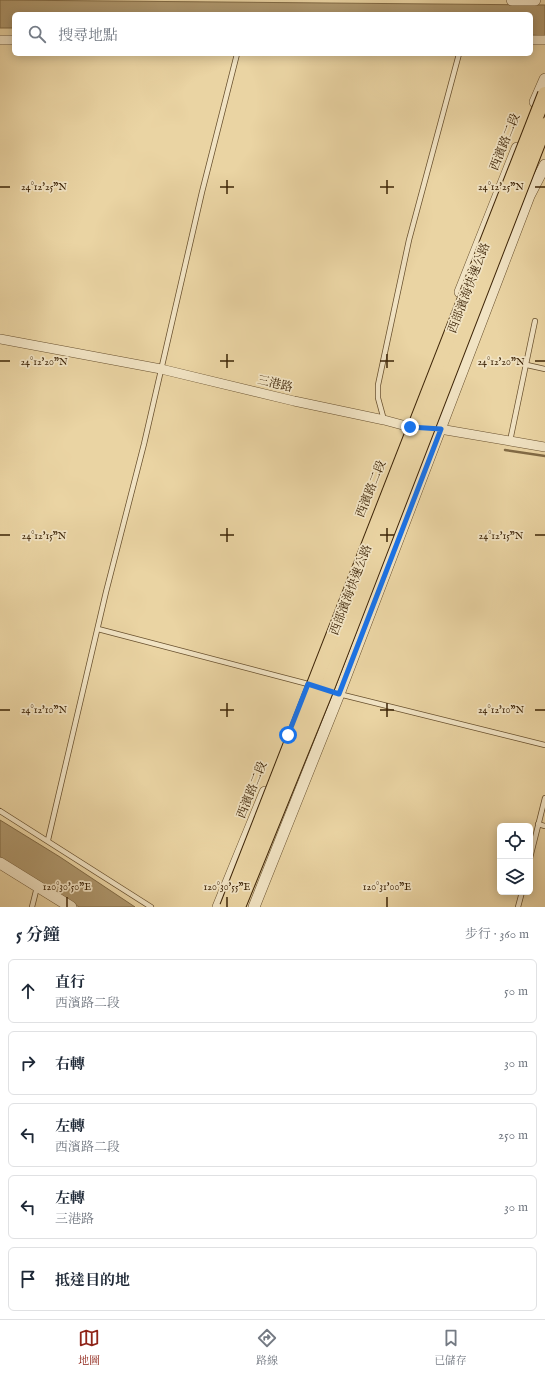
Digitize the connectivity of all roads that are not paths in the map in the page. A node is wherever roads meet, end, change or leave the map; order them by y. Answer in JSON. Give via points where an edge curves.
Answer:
{"nodes":[{"id":1,"x":512,"y":0,"type":"edge"},
{"id":2,"x":535,"y":0,"type":"edge"},
{"id":3,"x":0,"y":40,"type":"edge"},
{"id":4,"x":12,"y":40,"type":"edge"},
{"id":5,"x":533,"y":40,"type":"edge"},
{"id":6,"x":545,"y":40,"type":"edge"},
{"id":7,"x":236,"y":56,"type":"edge"},
{"id":8,"x":458,"y":56,"type":"edge"},
{"id":9,"x":545,"y":79,"type":"edge"},
{"id":10,"x":545,"y":94,"type":"edge"},
{"id":11,"x":545,"y":125,"type":"edge"},
{"id":12,"x":545,"y":165,"type":"edge"},
{"id":13,"x":535,"y":321,"type":"dead end"},
{"id":14,"x":0,"y":339,"type":"edge"},
{"id":15,"x":527,"y":365,"type":"junction"},
{"id":16,"x":161,"y":369,"type":"junction"},
{"id":17,"x":545,"y":369,"type":"edge"},
{"id":18,"x":384,"y":420,"type":"junction"},
{"id":19,"x":410,"y":427,"type":"junction"},
{"id":20,"x":441,"y":429,"type":"junction"},
{"id":21,"x":510,"y":441,"type":"junction"},
{"id":22,"x":545,"y":447,"type":"edge"},
{"id":23,"x":98,"y":629,"type":"junction"},
{"id":24,"x":308,"y":684,"type":"junction"},
{"id":25,"x":339,"y":694,"type":"junction"},
{"id":26,"x":545,"y":746,"type":"edge"},
{"id":27,"x":545,"y":798,"type":"edge"},
{"id":28,"x":0,"y":811,"type":"edge"},
{"id":29,"x":538,"y":824,"type":"junction"},
{"id":30,"x":545,"y":826,"type":"edge"},
{"id":31,"x":48,"y":840,"type":"junction"},
{"id":32,"x":533,"y":845,"type":"edge"},
{"id":33,"x":0,"y":863,"type":"edge"},
{"id":34,"x":37,"y":886,"type":"junction"},
{"id":35,"x":521,"y":895,"type":"edge"},
{"id":36,"x":32,"y":907,"type":"edge"},
{"id":37,"x":71,"y":907,"type":"edge"},
{"id":38,"x":151,"y":907,"type":"edge"},
{"id":39,"x":218,"y":907,"type":"edge"},
{"id":40,"x":227,"y":907,"type":"edge"},
{"id":41,"x":238,"y":907,"type":"edge"},
{"id":42,"x":254,"y":907,"type":"edge"},
{"id":43,"x":518,"y":907,"type":"edge"}],
"edges":[{"from":1,"to":2,"type":"street"},
{"from":3,"to":4,"type":"street"},
{"from":5,"to":6,"type":"street"},
{"from":7,"to":16,"type":"lane"},
{"from":8,"to":18,"type":"lane","via":[[409,240],[378,385],[378,398]]},
{"from":9,"to":19,"type":"street","name":"西濱路二段","via":[[472,260]]},
{"from":10,"to":40,"type":"highway","name":"西部濱海快速公路","bridge":true},
{"from":11,"to":41,"type":"highway","name":"西部濱海快速公路","bridge":true,"via":[[327,688]]},
{"from":12,"to":20,"type":"street","via":[[529,196]]},
{"from":13,"to":15,"type":"lane"},
{"from":14,"to":16,"type":"street","name":"三港路"},
{"from":15,"to":17,"type":"lane"},
{"from":15,"to":21,"type":"lane"},
{"from":16,"to":18,"type":"street","name":"三港路"},
{"from":16,"to":23,"type":"lane"},
{"from":18,"to":19,"type":"street","name":"三港路"},
{"from":19,"to":20,"type":"street","name":"三港路"},
{"from":19,"to":24,"type":"street","name":"西濱路二段"},
{"from":20,"to":21,"type":"street","name":"三港路"},
{"from":20,"to":25,"type":"street"},
{"from":21,"to":22,"type":"street","name":"三港路"},
{"from":23,"to":24,"type":"lane"},
{"from":23,"to":31,"type":"lane"},
{"from":24,"to":25,"type":"street"},
{"from":24,"to":39,"type":"street","name":"西濱路二段"},
{"from":25,"to":26,"type":"lane"},
{"from":25,"to":42,"type":"street"},
{"from":27,"to":29,"type":"lane"},
{"from":28,"to":31,"type":"lane"},
{"from":29,"to":30,"type":"lane"},
{"from":29,"to":32,"type":"lane"},
{"from":31,"to":38,"type":"lane"},
{"from":33,"to":34,"type":"street"},
{"from":34,"to":36,"type":"lane"},
{"from":34,"to":37,"type":"street"},
{"from":35,"to":43,"type":"lane"}]}
